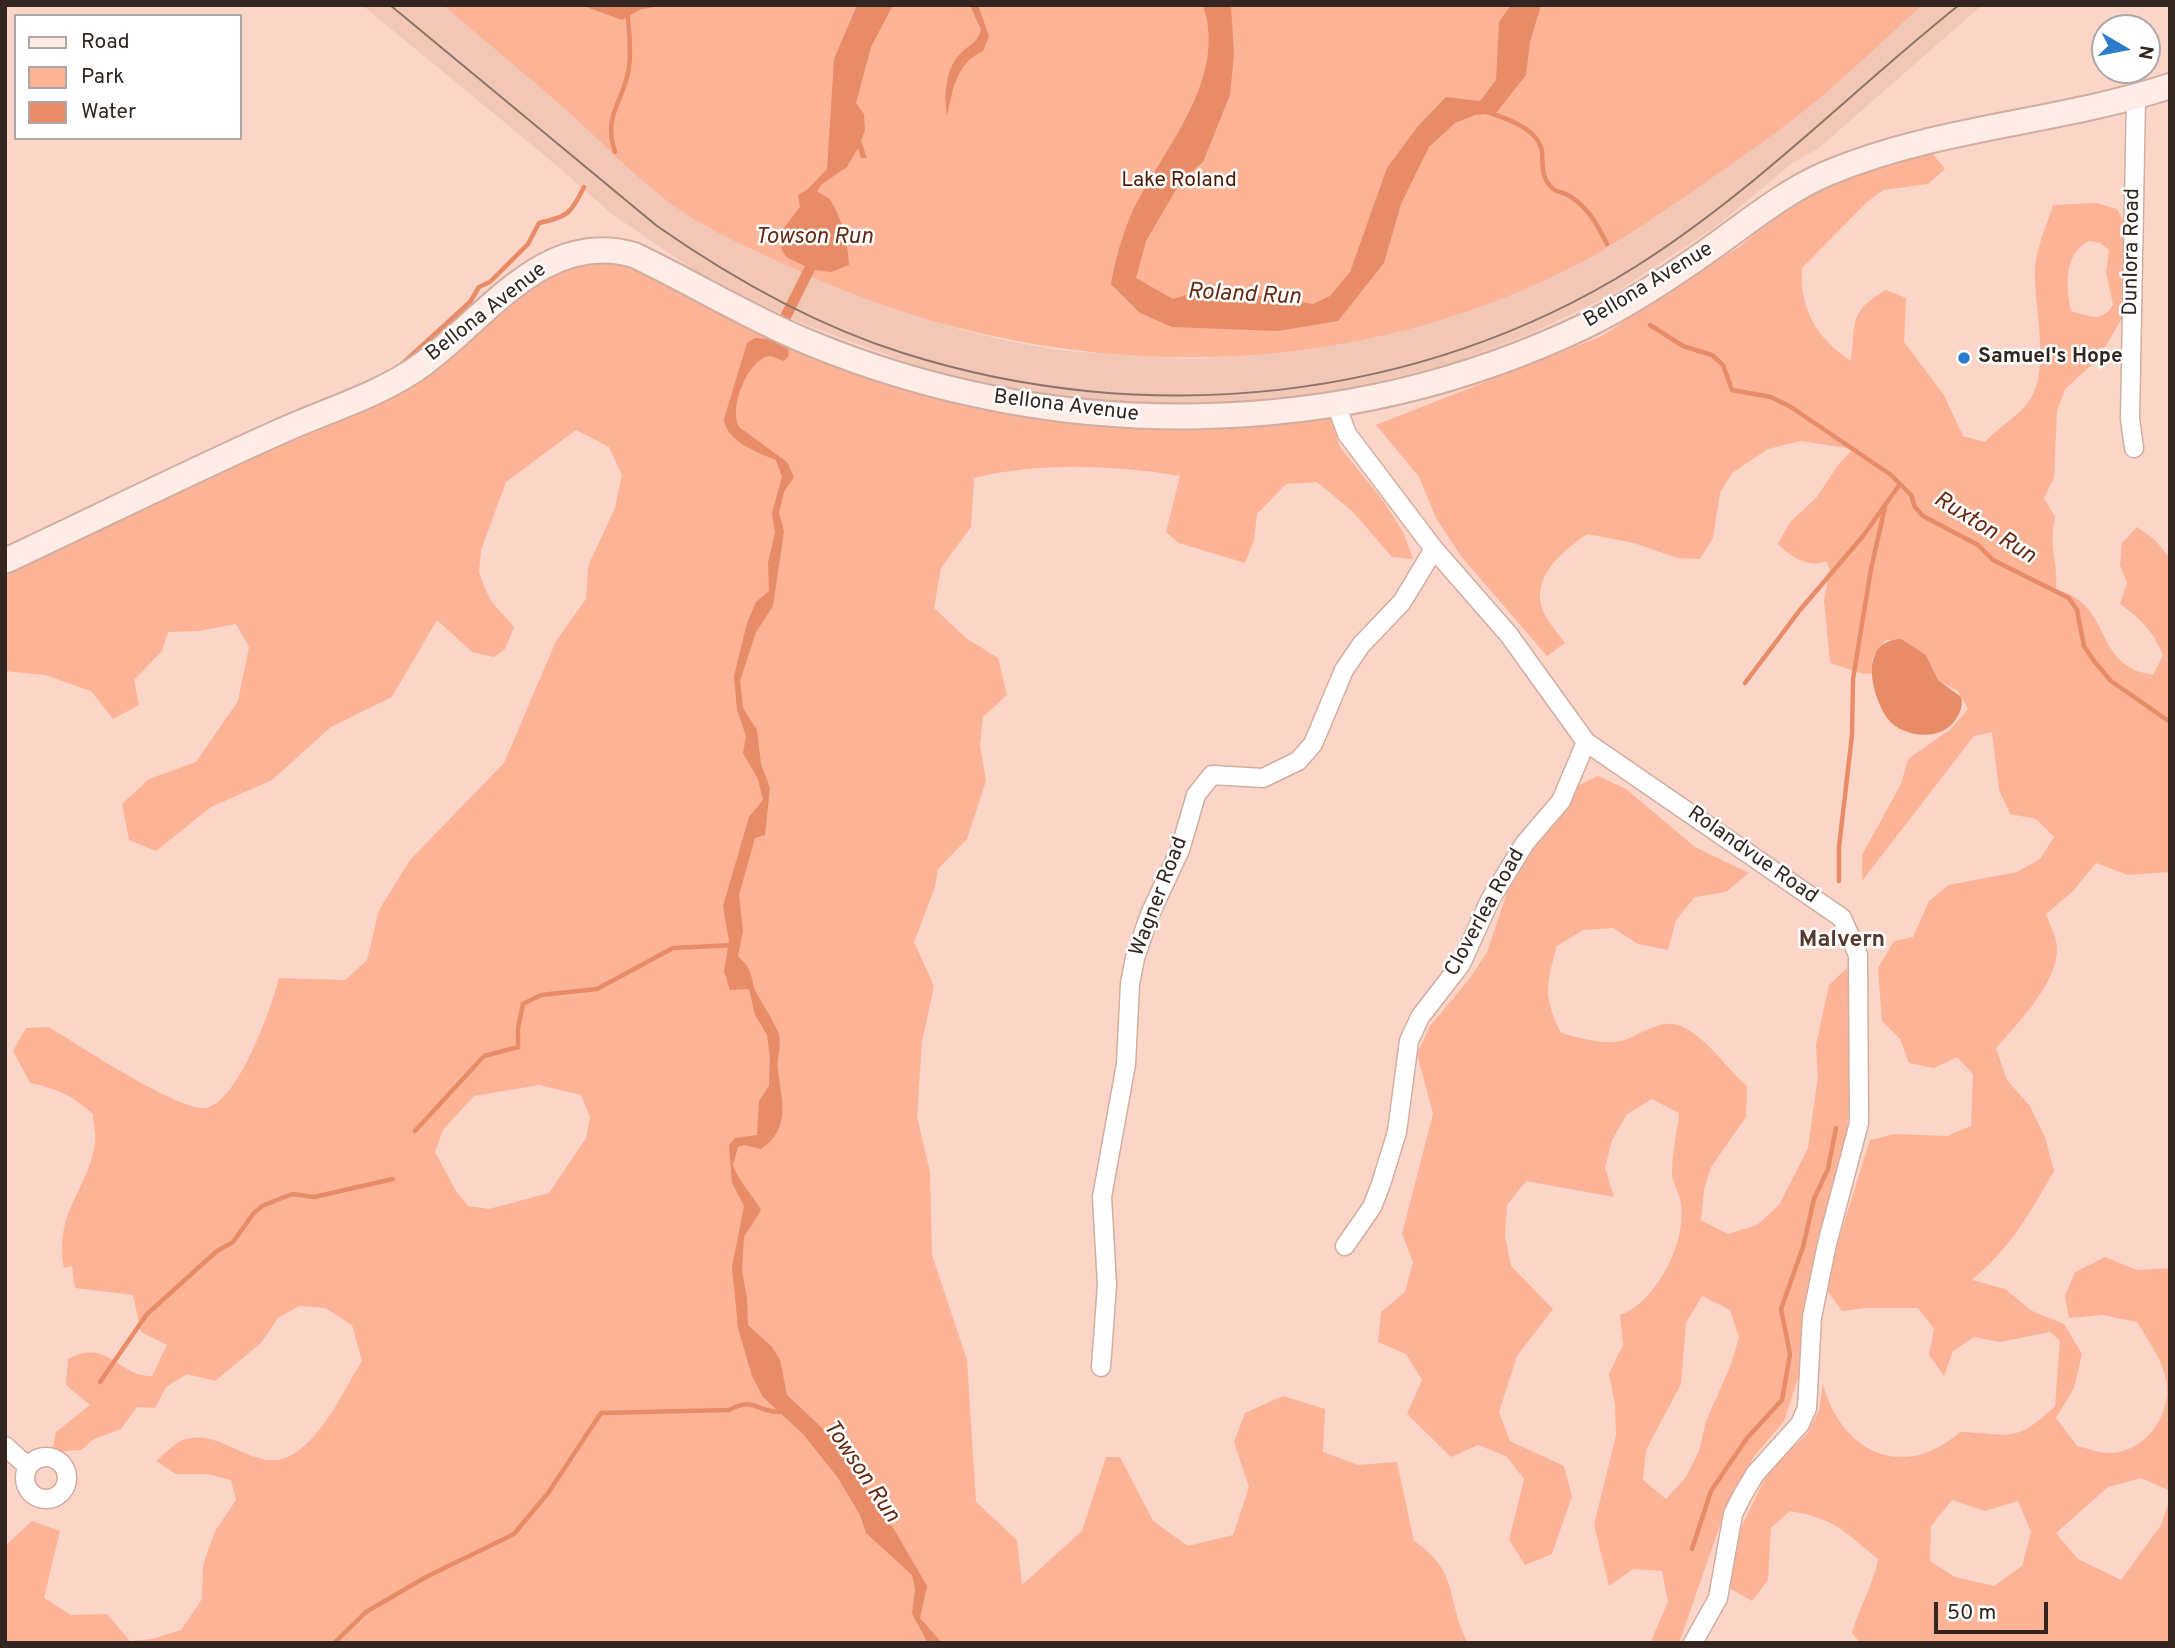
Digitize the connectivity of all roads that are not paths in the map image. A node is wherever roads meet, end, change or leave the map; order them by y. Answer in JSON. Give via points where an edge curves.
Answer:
{"nodes":[{"id":1,"x":2170,"y":86,"type":"edge"},
{"id":2,"x":2136,"y":97,"type":"junction"},
{"id":3,"x":1336,"y":404,"type":"junction"},
{"id":4,"x":2134,"y":449,"type":"dead end"},
{"id":5,"x":1434,"y":549,"type":"junction"},
{"id":6,"x":5,"y":561,"type":"edge"},
{"id":7,"x":1586,"y":742,"type":"junction"},
{"id":8,"x":1345,"y":1246,"type":"dead end"},
{"id":9,"x":1101,"y":1367,"type":"dead end"},
{"id":10,"x":5,"y":1446,"type":"edge"},
{"id":11,"x":28,"y":1467,"type":"dead end"},
{"id":12,"x":1693,"y":1643,"type":"edge"}],
"edges":[{"from":1,"to":2,"type":"main road","name":"Bellona Avenue"},
{"from":2,"to":3,"type":"main road","name":"Bellona Avenue","via":[[1914,144],[1850,164],[1804,183],[1660,284],[1585,326],[1471,371]]},
{"from":2,"to":4,"type":"street","name":"Dunlora Road","via":[[2130,419]]},
{"from":3,"to":5,"type":"street","name":"Rolandvue Road","via":[[1347,434]]},
{"from":3,"to":6,"type":"main road","name":"Bellona Avenue","via":[[1193,418],[1066,411],[1007,402],[853,359],[768,324],[634,255],[593,248],[545,264],[423,364],[394,382]]},
{"from":5,"to":7,"type":"street","name":"Rolandvue Road","via":[[1509,635]]},
{"from":5,"to":9,"type":"street","name":"Wagner Road","via":[[1402,602],[1360,645],[1344,670],[1313,744],[1298,761],[1263,778],[1212,775],[1196,795],[1180,850],[1150,914],[1130,984],[1126,1064],[1102,1196],[1107,1285]]},
{"from":7,"to":8,"type":"street","name":"Cloverlea Road","via":[[1561,801],[1525,843],[1490,900],[1461,964],[1420,1017],[1409,1041],[1396,1132],[1381,1184],[1372,1207]]},
{"from":7,"to":12,"type":"street","name":"Rolandvue Road","via":[[1842,918],[1858,955],[1859,1123],[1812,1317],[1807,1409],[1800,1424],[1755,1474],[1733,1514],[1718,1598]]},
{"from":10,"to":11,"type":"street"}]}
